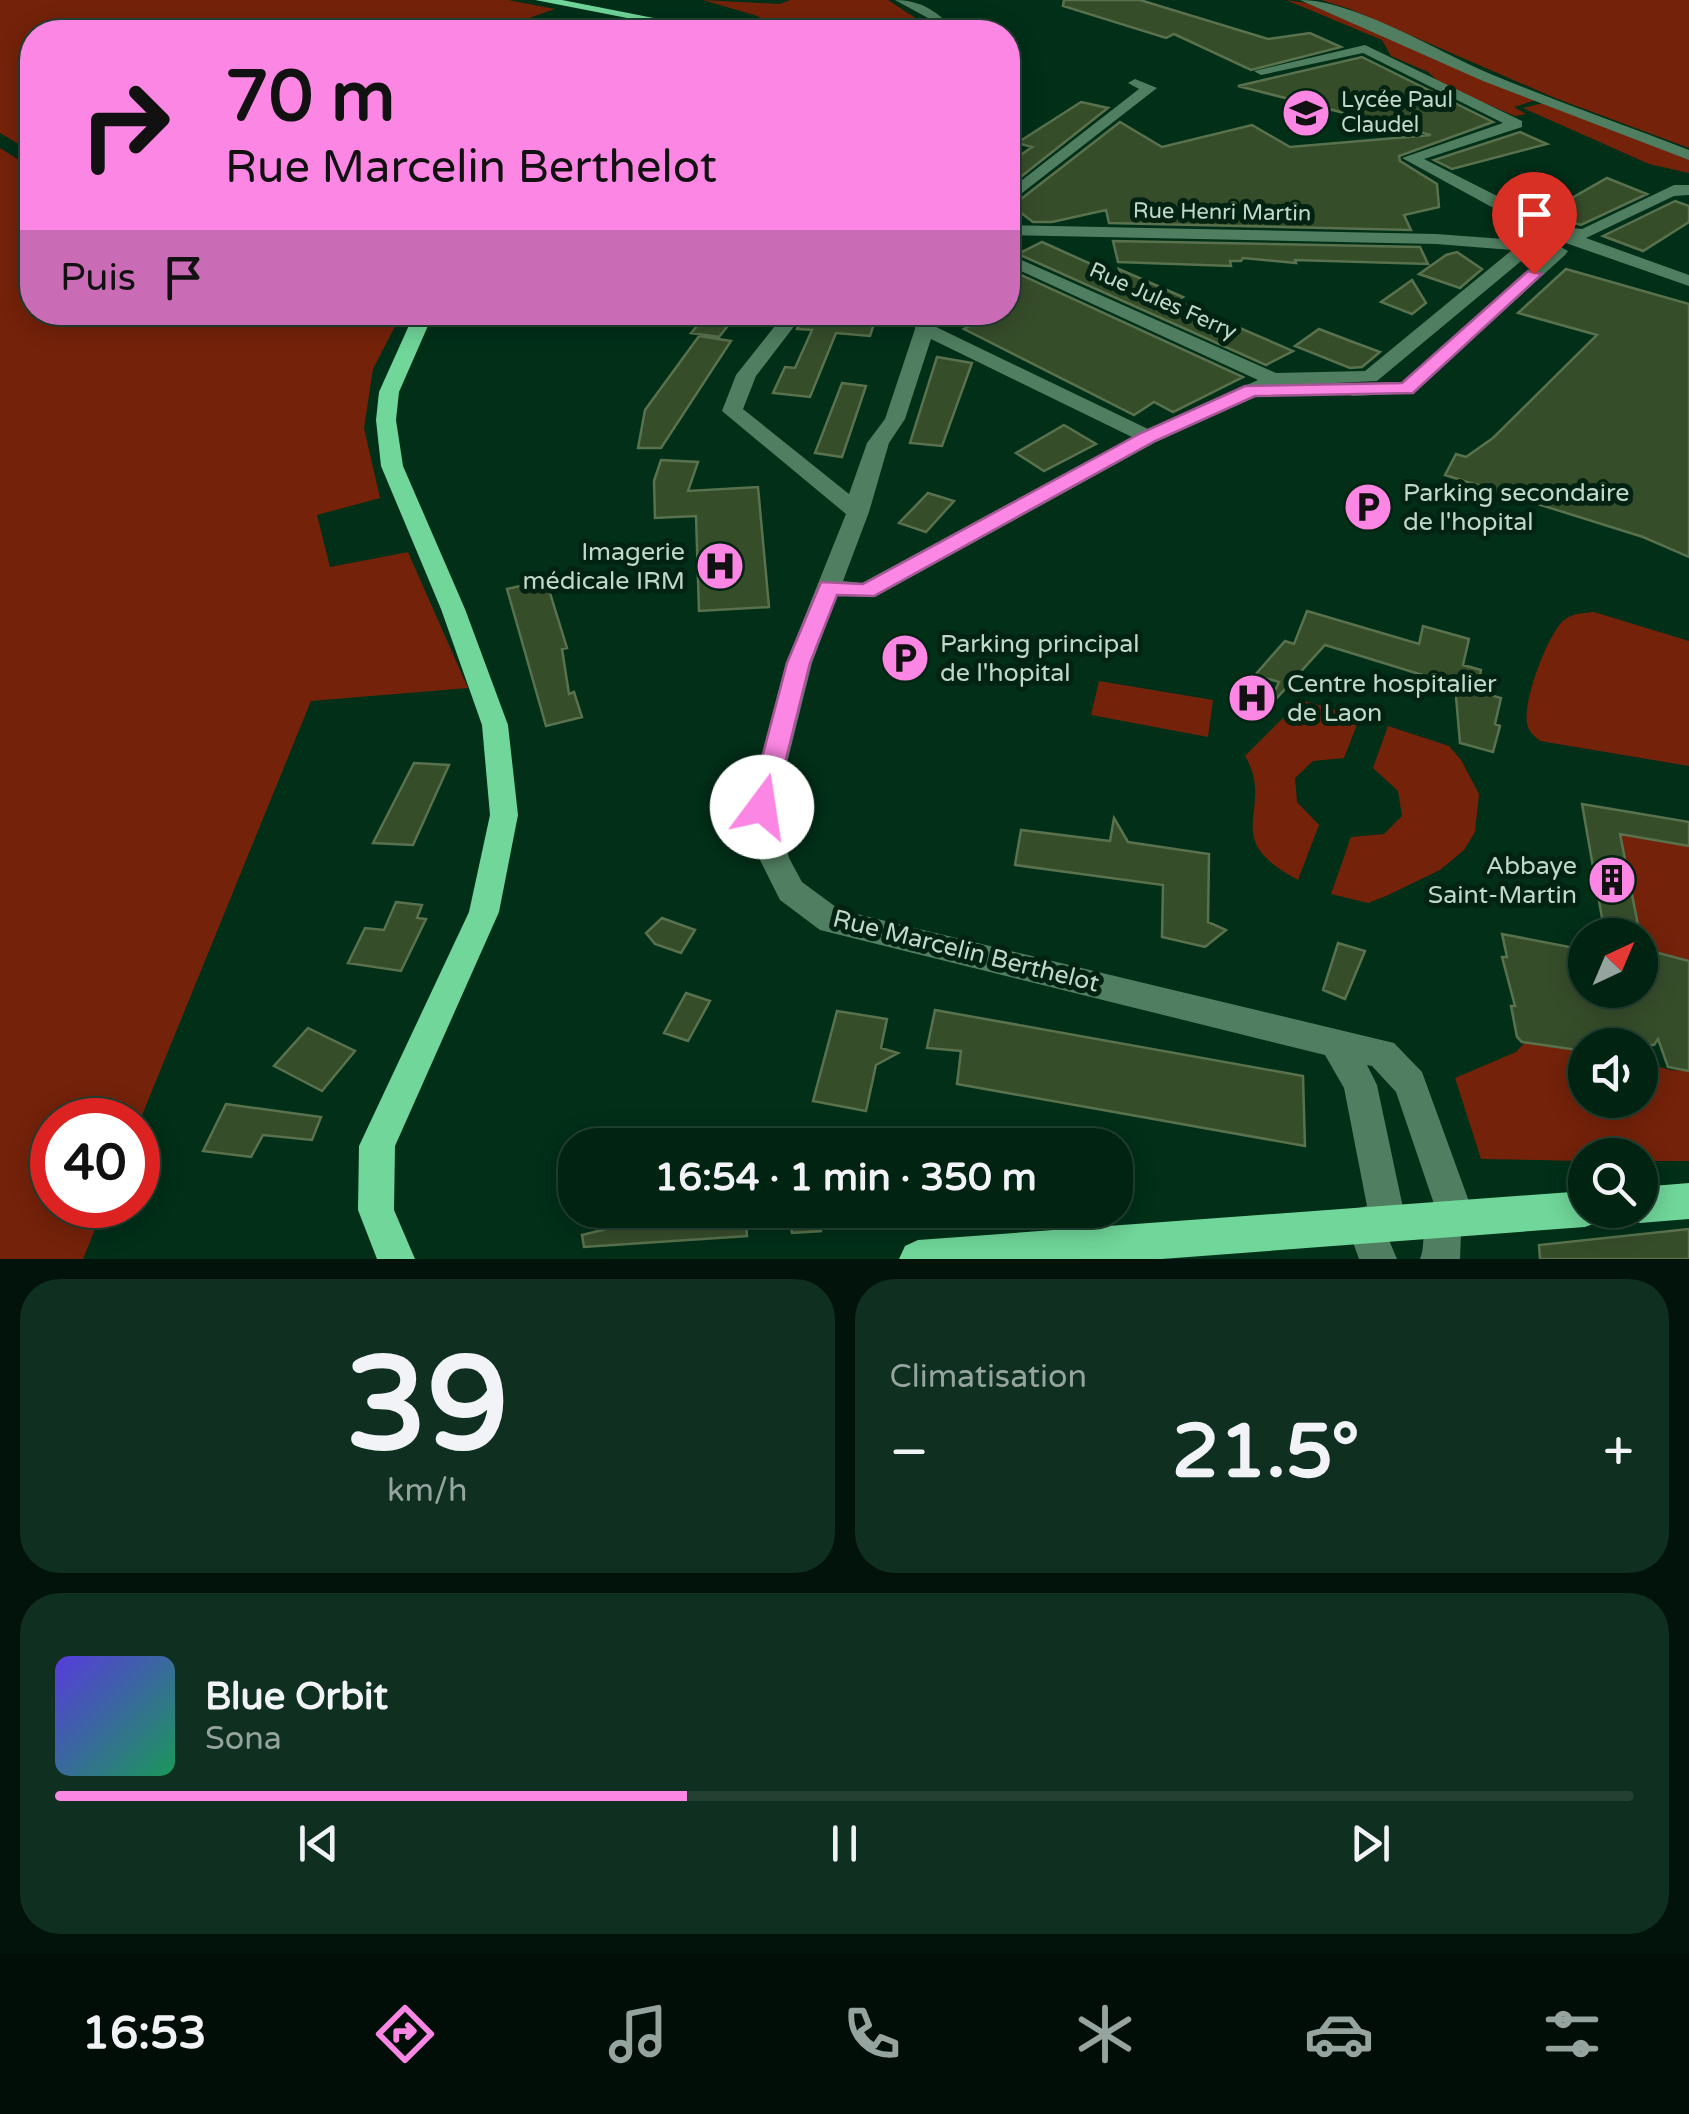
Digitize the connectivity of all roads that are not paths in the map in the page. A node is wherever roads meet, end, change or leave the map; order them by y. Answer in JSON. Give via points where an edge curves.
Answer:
{"nodes":[{"id":1,"x":541,"y":0,"type":"edge"},
{"id":2,"x":901,"y":0,"type":"edge"},
{"id":3,"x":1306,"y":0,"type":"edge"},
{"id":4,"x":652,"y":20,"type":"edge"},
{"id":5,"x":937,"y":20,"type":"edge"},
{"id":6,"x":1261,"y":71,"type":"dead end"},
{"id":7,"x":1135,"y":84,"type":"dead end"},
{"id":8,"x":1689,"y":154,"type":"edge"},
{"id":9,"x":1020,"y":190,"type":"edge"},
{"id":10,"x":1689,"y":190,"type":"edge"},
{"id":11,"x":1020,"y":230,"type":"edge"},
{"id":12,"x":1520,"y":237,"type":"junction"},
{"id":13,"x":1562,"y":243,"type":"junction"},
{"id":14,"x":1020,"y":264,"type":"edge"},
{"id":15,"x":1689,"y":280,"type":"edge"},
{"id":16,"x":1453,"y":309,"type":"junction"},
{"id":17,"x":1486,"y":320,"type":"junction"},
{"id":18,"x":419,"y":325,"type":"edge"},
{"id":19,"x":786,"y":325,"type":"edge"},
{"id":20,"x":923,"y":325,"type":"edge"},
{"id":21,"x":934,"y":325,"type":"edge"},
{"id":22,"x":1276,"y":380,"type":"junction"},
{"id":23,"x":1252,"y":390,"type":"junction"},
{"id":24,"x":1297,"y":392,"type":"junction"},
{"id":25,"x":1148,"y":437,"type":"junction"},
{"id":26,"x":858,"y":512,"type":"junction"},
{"id":27,"x":829,"y":587,"type":"junction"},
{"id":28,"x":1335,"y":1042,"type":"junction"},
{"id":29,"x":1689,"y":1202,"type":"edge"},
{"id":30,"x":1658,"y":1204,"type":"edge"},
{"id":31,"x":1568,"y":1210,"type":"edge"},
{"id":32,"x":1449,"y":1218,"type":"junction"},
{"id":33,"x":1376,"y":1222,"type":"junction"},
{"id":34,"x":396,"y":1259,"type":"edge"},
{"id":35,"x":918,"y":1259,"type":"edge"},
{"id":36,"x":1378,"y":1259,"type":"edge"},
{"id":37,"x":1440,"y":1259,"type":"edge"}],
"edges":[{"from":1,"to":4,"type":"main road"},
{"from":2,"to":5,"type":"street"},
{"from":3,"to":8,"type":"street"},
{"from":6,"to":12,"type":"street","via":[[1366,49],[1517,124],[1410,158],[1505,207]]},
{"from":7,"to":9,"type":"street","via":[[1150,88]]},
{"from":10,"to":13,"type":"street","via":[[1668,192]]},
{"from":11,"to":12,"type":"street","name":"Rue Henri Martin"},
{"from":12,"to":13,"type":"street","name":"Rue Henri Martin","via":[[1545,228]]},
{"from":12,"to":16,"type":"street"},
{"from":13,"to":15,"type":"street","name":"Rue Henri Martin"},
{"from":13,"to":17,"type":"street"},
{"from":14,"to":22,"type":"street","name":"Rue Jules Ferry"},
{"from":16,"to":17,"type":"street"},
{"from":16,"to":22,"type":"street","via":[[1370,377]]},
{"from":17,"to":24,"type":"street","via":[[1406,389]]},
{"from":18,"to":34,"type":"main road","via":[[389,392],[392,466],[495,725],[504,815],[484,912],[377,1146],[376,1210]]},
{"from":19,"to":26,"type":"street","via":[[746,374],[732,412]]},
{"from":20,"to":26,"type":"street","name":"Rue Marcelin Berthelot"},
{"from":21,"to":25,"type":"street"},
{"from":22,"to":23,"type":"street"},
{"from":22,"to":24,"type":"street","name":"Rue Jules Ferry"},
{"from":23,"to":24,"type":"street"},
{"from":23,"to":25,"type":"street"},
{"from":25,"to":27,"type":"street","via":[[866,591]]},
{"from":26,"to":27,"type":"street","name":"Rue Marcelin Berthelot"},
{"from":27,"to":28,"type":"street","name":"Rue Marcelin Berthelot","via":[[798,663],[762,807],[790,892],[831,922]]},
{"from":28,"to":32,"type":"street","name":"Rue Marcelin Berthelot","via":[[1382,1054],[1410,1083]]},
{"from":28,"to":33,"type":"street","via":[[1360,1085]]},
{"from":29,"to":30,"type":"main road"},
{"from":31,"to":32,"type":"main road"},
{"from":32,"to":33,"type":"main road"},
{"from":32,"to":37,"type":"street"},
{"from":33,"to":35,"type":"main road"},
{"from":33,"to":36,"type":"street"}]}
